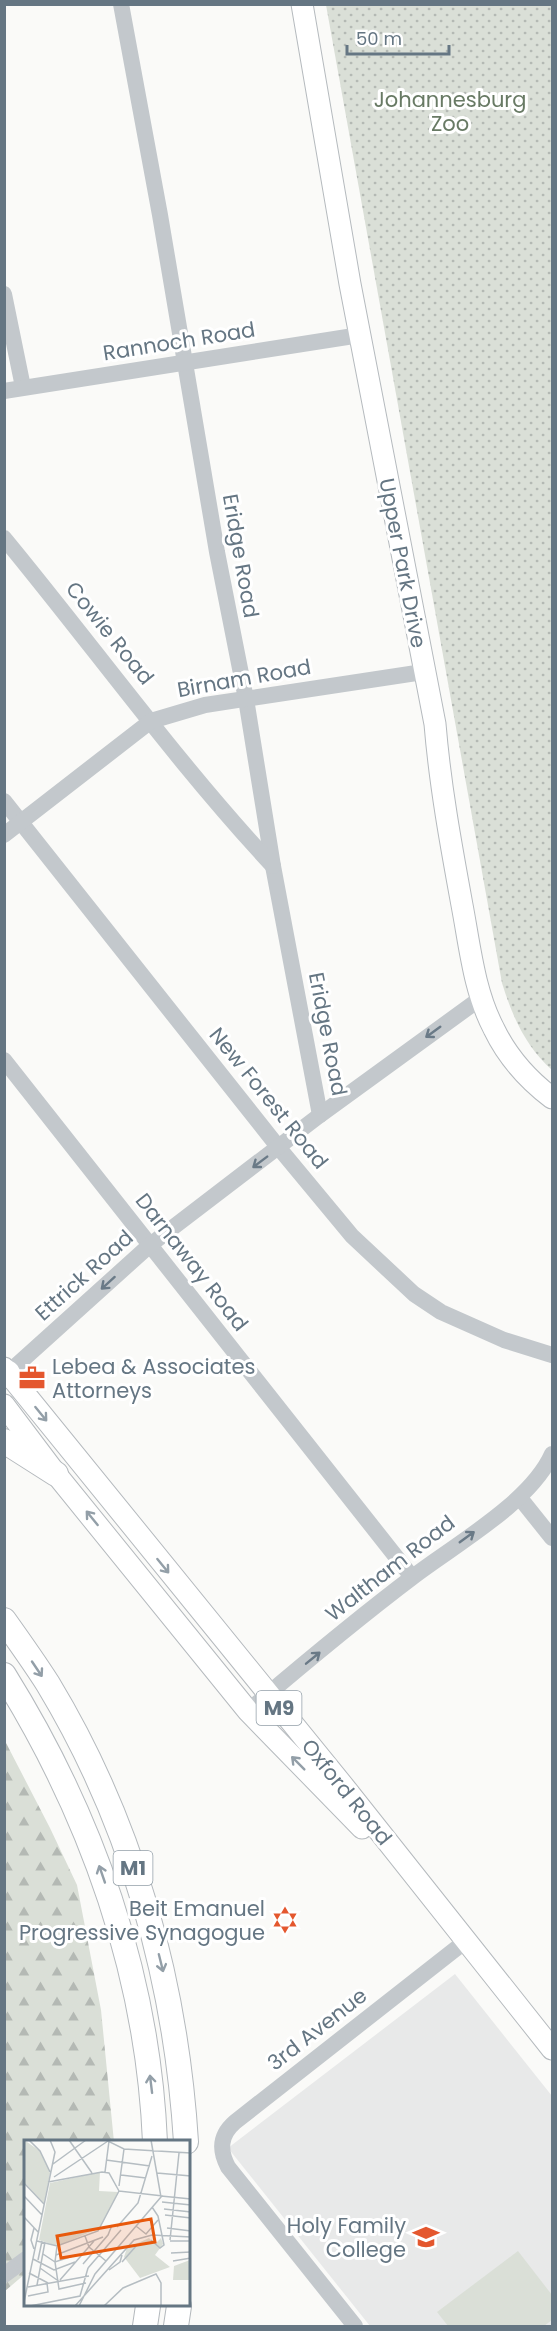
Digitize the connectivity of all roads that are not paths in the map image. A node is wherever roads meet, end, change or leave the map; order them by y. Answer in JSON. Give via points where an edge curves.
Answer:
{"nodes":[{"id":1,"x":121,"y":4,"type":"edge"},
{"id":2,"x":302,"y":4,"type":"edge"},
{"id":3,"x":4,"y":294,"type":"edge"},
{"id":4,"x":360,"y":335,"type":"junction"},
{"id":5,"x":185,"y":363,"type":"junction"},
{"id":6,"x":23,"y":387,"type":"junction"},
{"id":7,"x":4,"y":391,"type":"edge"},
{"id":8,"x":4,"y":538,"type":"edge"},
{"id":9,"x":423,"y":672,"type":"junction"},
{"id":10,"x":246,"y":699,"type":"junction"},
{"id":11,"x":151,"y":721,"type":"junction"},
{"id":12,"x":4,"y":801,"type":"edge"},
{"id":13,"x":21,"y":821,"type":"junction"},
{"id":14,"x":4,"y":836,"type":"edge"},
{"id":15,"x":273,"y":866,"type":"junction"},
{"id":16,"x":481,"y":998,"type":"junction"},
{"id":17,"x":4,"y":1060,"type":"edge"},
{"id":18,"x":552,"y":1098,"type":"edge"},
{"id":19,"x":320,"y":1115,"type":"junction"},
{"id":20,"x":279,"y":1148,"type":"junction"},
{"id":21,"x":150,"y":1245,"type":"junction"},
{"id":22,"x":552,"y":1355,"type":"edge"},
{"id":23,"x":6,"y":1372,"type":"edge"},
{"id":24,"x":4,"y":1405,"type":"edge"},
{"id":25,"x":4,"y":1441,"type":"edge"},
{"id":26,"x":552,"y":1454,"type":"edge"},
{"id":27,"x":56,"y":1474,"type":"junction"},
{"id":28,"x":520,"y":1498,"type":"junction"},
{"id":29,"x":552,"y":1538,"type":"edge"},
{"id":30,"x":412,"y":1577,"type":"junction"},
{"id":31,"x":4,"y":1620,"type":"edge"},
{"id":32,"x":4,"y":1675,"type":"edge"},
{"id":33,"x":268,"y":1695,"type":"junction"},
{"id":34,"x":248,"y":1712,"type":"junction"},
{"id":35,"x":463,"y":1943,"type":"junction"},
{"id":36,"x":552,"y":2049,"type":"edge"},
{"id":37,"x":552,"y":2064,"type":"edge"},
{"id":38,"x":155,"y":2140,"type":"edge"},
{"id":39,"x":186,"y":2140,"type":"edge"},
{"id":40,"x":24,"y":2260,"type":"edge"},
{"id":41,"x":4,"y":2275,"type":"edge"},
{"id":42,"x":148,"y":2307,"type":"edge"},
{"id":43,"x":179,"y":2307,"type":"edge"},
{"id":44,"x":145,"y":2326,"type":"edge"},
{"id":45,"x":176,"y":2326,"type":"edge"},
{"id":46,"x":355,"y":2326,"type":"edge"}],
"edges":[{"from":1,"to":5,"type":"street","name":"Eridge Road"},
{"from":2,"to":4,"type":"main road","name":"Upper Park Drive"},
{"from":3,"to":6,"type":"street"},
{"from":4,"to":5,"type":"street","name":"Rannoch Road"},
{"from":4,"to":9,"type":"main road","name":"Upper Park Drive"},
{"from":5,"to":6,"type":"street","name":"Rannoch Road"},
{"from":5,"to":10,"type":"street","name":"Eridge Road"},
{"from":6,"to":7,"type":"street","name":"Rannoch Road"},
{"from":8,"to":11,"type":"street","name":"Cowie Road"},
{"from":9,"to":10,"type":"street","name":"Birnam Road"},
{"from":9,"to":16,"type":"main road","name":"Upper Park Drive"},
{"from":10,"to":11,"type":"street","name":"Birnam Road","via":[[205,705]]},
{"from":10,"to":15,"type":"street","name":"Eridge Road"},
{"from":11,"to":13,"type":"street","name":"Birnam Road"},
{"from":11,"to":15,"type":"street","name":"Cowie Road"},
{"from":12,"to":13,"type":"street","name":"New Forest Road"},
{"from":13,"to":14,"type":"street","name":"Birnam Road"},
{"from":13,"to":20,"type":"street","name":"New Forest Road"},
{"from":15,"to":19,"type":"street","name":"Eridge Road"},
{"from":16,"to":18,"type":"main road","name":"Upper Park Drive","via":[[508,1054]]},
{"from":16,"to":19,"type":"street","name":"Ettrick Road","one_way":true},
{"from":17,"to":21,"type":"street","name":"Darnaway Road"},
{"from":19,"to":20,"type":"street","name":"Ettrick Road"},
{"from":20,"to":21,"type":"street","name":"Ettrick Road","one_way":true},
{"from":20,"to":22,"type":"street","name":"New Forest Road","via":[[352,1236],[414,1294],[476,1328]]},
{"from":21,"to":23,"type":"street","name":"Ettrick Road","one_way":true},
{"from":21,"to":30,"type":"street","name":"Darnaway Road"},
{"from":23,"to":33,"type":"main road","name":"Oxford Road","number":"M9","one_way":true},
{"from":24,"to":27,"type":"main road","name":"Oxford Road","number":"M9"},
{"from":25,"to":27,"type":"highway"},
{"from":26,"to":28,"type":"street","name":"Waltham Road","via":[[543,1473]]},
{"from":34,"to":27,"type":"main road","name":"Oxford Road","number":"M9","one_way":true},
{"from":28,"to":29,"type":"street"},
{"from":30,"to":28,"type":"street","name":"Waltham Road","one_way":true},
{"from":33,"to":30,"type":"street","name":"Waltham Road","one_way":true},
{"from":31,"to":39,"type":"highway","number":"M1","one_way":true,"via":[[48,1684],[82,1747],[112,1810],[135,1873],[175,2028]]},
{"from":38,"to":32,"type":"highway","number":"M1","one_way":true,"via":[[146,2048],[121,1933],[69,1791]]},
{"from":33,"to":34,"type":"street","name":"Waltham Road"},
{"from":33,"to":35,"type":"main road","name":"Oxford Road","number":"M9"},
{"from":35,"to":34,"type":"main road","name":"Oxford Road","number":"M9","one_way":true,"via":[[361,1827]]},
{"from":35,"to":36,"type":"main road","name":"Oxford Road","number":"M9"},
{"from":35,"to":37,"type":"main road","name":"Oxford Road","number":"M9"},
{"from":35,"to":46,"type":"street","name":"3rd Avenue","via":[[227,2129],[221,2146],[228,2168]]},
{"from":40,"to":41,"type":"street"},
{"from":42,"to":44,"type":"highway"},
{"from":43,"to":45,"type":"highway"}]}
